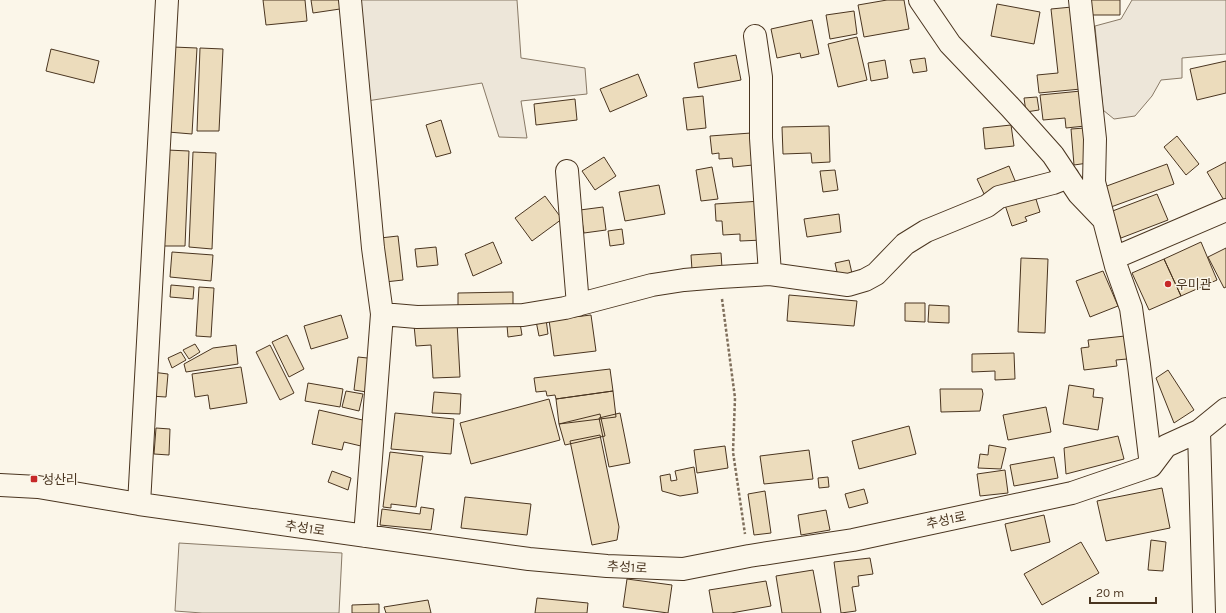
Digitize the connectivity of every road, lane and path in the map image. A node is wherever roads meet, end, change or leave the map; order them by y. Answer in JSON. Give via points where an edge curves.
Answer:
{"nodes":[{"id":1,"x":167,"y":0,"type":"edge"},
{"id":2,"x":350,"y":0,"type":"edge"},
{"id":3,"x":920,"y":0,"type":"edge"},
{"id":4,"x":1080,"y":0,"type":"edge"},
{"id":5,"x":755,"y":36,"type":"dead end"},
{"id":6,"x":567,"y":171,"type":"dead end"},
{"id":7,"x":1068,"y":177,"type":"junction"},
{"id":8,"x":1226,"y":210,"type":"edge"},
{"id":9,"x":1105,"y":222,"type":"junction"},
{"id":10,"x":1114,"y":258,"type":"junction"},
{"id":11,"x":770,"y":274,"type":"junction"},
{"id":12,"x":720,"y":276,"type":"junction"},
{"id":13,"x":578,"y":305,"type":"junction"},
{"id":14,"x":382,"y":314,"type":"junction"},
{"id":15,"x":1226,"y":409,"type":"edge"},
{"id":16,"x":1199,"y":431,"type":"junction"},
{"id":17,"x":1151,"y":466,"type":"junction"},
{"id":18,"x":0,"y":485,"type":"edge"},
{"id":19,"x":139,"y":504,"type":"junction"},
{"id":20,"x":366,"y":536,"type":"junction"},
{"id":21,"x":749,"y":556,"type":"junction"},
{"id":22,"x":1204,"y":613,"type":"edge"}],
"edges":[{"from":1,"to":19,"type":"street"},
{"from":2,"to":14,"type":"street","via":[[373,248]]},
{"from":3,"to":7,"type":"street","via":[[950,44],[1053,155]]},
{"from":4,"to":9,"type":"street","via":[[1095,139],[1094,182]]},
{"from":5,"to":11,"type":"street","via":[[761,77],[761,138]]},
{"from":6,"to":13,"type":"street"},
{"from":7,"to":9,"type":"street","via":[[1079,194]]},
{"from":7,"to":11,"type":"street","via":[[1053,184],[999,197],[987,206],[926,231],[905,244],[876,274],[861,282],[848,285]]},
{"from":8,"to":10,"type":"street"},
{"from":9,"to":10,"type":"street"},
{"from":10,"to":17,"type":"street","via":[[1131,308]]},
{"from":11,"to":12,"type":"street"},
{"from":12,"to":13,"type":"street","via":[[652,285]]},
{"from":12,"to":21,"type":"path","via":[[735,398],[734,452]]},
{"from":13,"to":14,"type":"street","via":[[523,315],[417,317]]},
{"from":14,"to":20,"type":"street"},
{"from":15,"to":16,"type":"street"},
{"from":16,"to":17,"type":"street","via":[[1166,446]]},
{"from":16,"to":22,"type":"street"},
{"from":17,"to":21,"type":"street","name":"추성1로","via":[[1065,494],[853,540]]},
{"from":18,"to":19,"type":"street","name":"추성1로","via":[[38,487]]},
{"from":19,"to":20,"type":"street","name":"추성1로"},
{"from":20,"to":21,"type":"street","name":"추성1로","via":[[529,559],[683,570]]}]}
